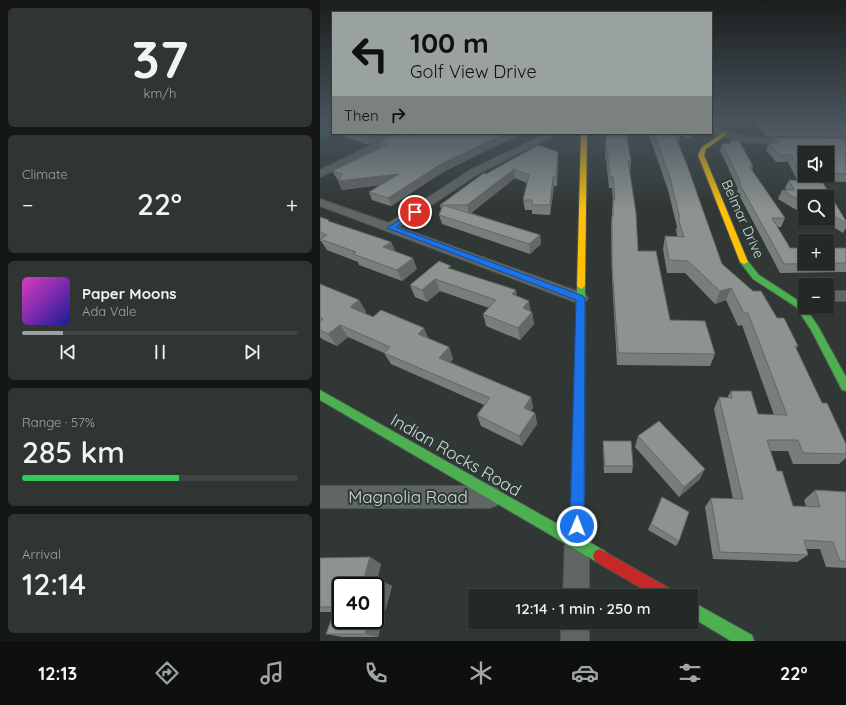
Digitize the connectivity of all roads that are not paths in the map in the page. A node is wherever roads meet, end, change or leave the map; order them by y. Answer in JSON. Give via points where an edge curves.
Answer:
{"nodes":[{"id":1,"x":368,"y":151,"type":"edge"},
{"id":2,"x":517,"y":151,"type":"edge"},
{"id":3,"x":584,"y":151,"type":"edge"},
{"id":4,"x":703,"y":151,"type":"edge"},
{"id":5,"x":320,"y":174,"type":"edge"},
{"id":6,"x":320,"y":202,"type":"edge"},
{"id":7,"x":391,"y":228,"type":"junction"},
{"id":8,"x":834,"y":296,"type":"edge"},
{"id":9,"x":846,"y":296,"type":"edge"},
{"id":10,"x":580,"y":298,"type":"junction"},
{"id":11,"x":798,"y":301,"type":"edge"},
{"id":12,"x":808,"y":314,"type":"edge"},
{"id":13,"x":846,"y":387,"type":"edge"},
{"id":14,"x":320,"y":395,"type":"edge"},
{"id":15,"x":496,"y":497,"type":"junction"},
{"id":16,"x":320,"y":498,"type":"edge"},
{"id":17,"x":577,"y":542,"type":"junction"},
{"id":18,"x":576,"y":589,"type":"edge"},
{"id":19,"x":657,"y":589,"type":"edge"},
{"id":20,"x":698,"y":613,"type":"edge"},
{"id":21,"x":576,"y":629,"type":"edge"},
{"id":22,"x":575,"y":641,"type":"edge"},
{"id":23,"x":746,"y":641,"type":"edge"}],
"edges":[{"from":1,"to":5,"type":"street"},
{"from":2,"to":7,"type":"street","via":[[474,172]]},
{"from":3,"to":10,"type":"street"},
{"from":4,"to":11,"type":"street","name":"Belmar Drive","via":[[701,155],[745,263],[756,277]]},
{"from":6,"to":7,"type":"street"},
{"from":7,"to":10,"type":"street"},
{"from":8,"to":9,"type":"street"},
{"from":10,"to":17,"type":"street"},
{"from":12,"to":13,"type":"street","name":"Belmar Drive"},
{"from":14,"to":15,"type":"street","name":"Indian Rocks Road"},
{"from":15,"to":16,"type":"street","name":"Magnolia Road"},
{"from":15,"to":17,"type":"street","name":"Indian Rocks Road"},
{"from":17,"to":18,"type":"street"},
{"from":17,"to":19,"type":"street","name":"Indian Rocks Road"},
{"from":20,"to":23,"type":"street"},
{"from":21,"to":22,"type":"street"}]}
